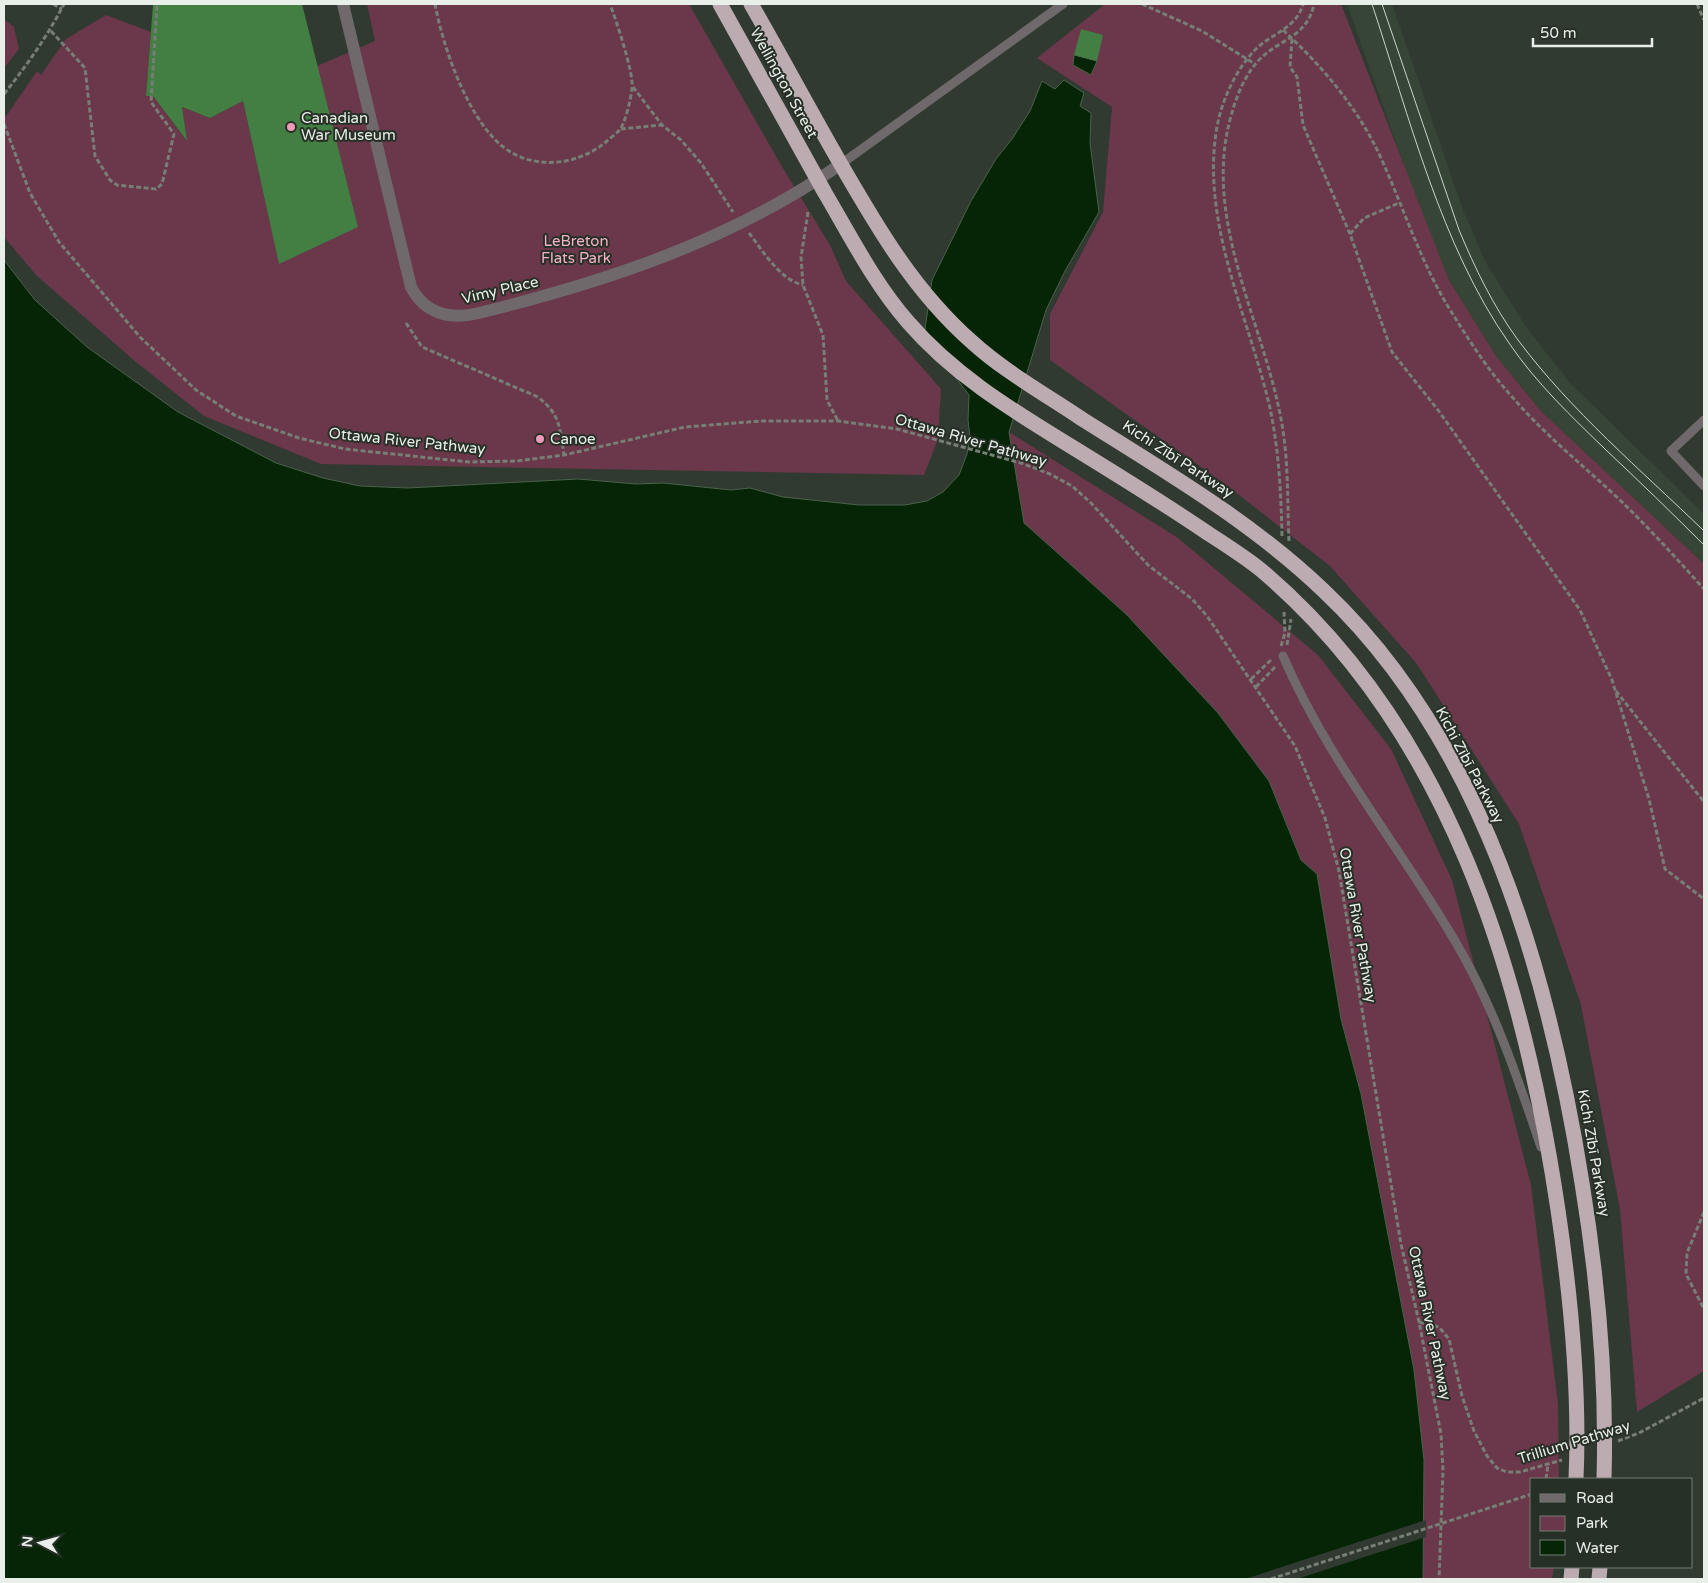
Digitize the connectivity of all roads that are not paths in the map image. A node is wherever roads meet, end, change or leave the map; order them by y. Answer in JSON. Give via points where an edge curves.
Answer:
{"nodes":[{"id":1,"x":343,"y":4,"type":"edge"},
{"id":2,"x":720,"y":4,"type":"edge"},
{"id":3,"x":751,"y":4,"type":"edge"},
{"id":4,"x":1063,"y":4,"type":"edge"},
{"id":5,"x":841,"y":164,"type":"junction"},
{"id":6,"x":818,"y":180,"type":"junction"},
{"id":7,"x":1704,"y":420,"type":"edge"},
{"id":8,"x":1704,"y":486,"type":"edge"},
{"id":9,"x":1280,"y":653,"type":"road end"},
{"id":10,"x":1554,"y":1181,"type":"junction"},
{"id":11,"x":1576,"y":1478,"type":"edge"},
{"id":12,"x":1604,"y":1478,"type":"edge"}],
"edges":[{"from":1,"to":6,"type":"street","name":"Vimy Place","via":[[411,287],[416,297],[443,315],[465,316],[565,292],[659,259],[704,240]]},
{"from":2,"to":6,"type":"highway","name":"Wellington Street"},
{"from":3,"to":5,"type":"highway","name":"Wellington Street"},
{"from":4,"to":5,"type":"lane"},
{"from":5,"to":6,"type":"street","name":"Vimy Place"},
{"from":5,"to":12,"type":"highway","name":"Kichi Zībī Parkway","via":[[875,225],[919,286],[972,342],[1038,390],[1258,534],[1325,592],[1387,661],[1441,742],[1477,812],[1522,927],[1556,1046],[1594,1261],[1605,1402]]},
{"from":6,"to":10,"type":"highway","via":[[874,276],[906,320],[953,367],[1027,420],[1171,508],[1260,569],[1327,632],[1361,674],[1424,770],[1468,862],[1498,945],[1523,1032]]},
{"from":7,"to":8,"type":"lane","via":[[1671,451]]},
{"from":9,"to":10,"type":"lane","via":[[1308,711],[1434,906],[1473,974],[1490,1008]]},
{"from":10,"to":11,"type":"highway","via":[[1570,1302]]}]}
